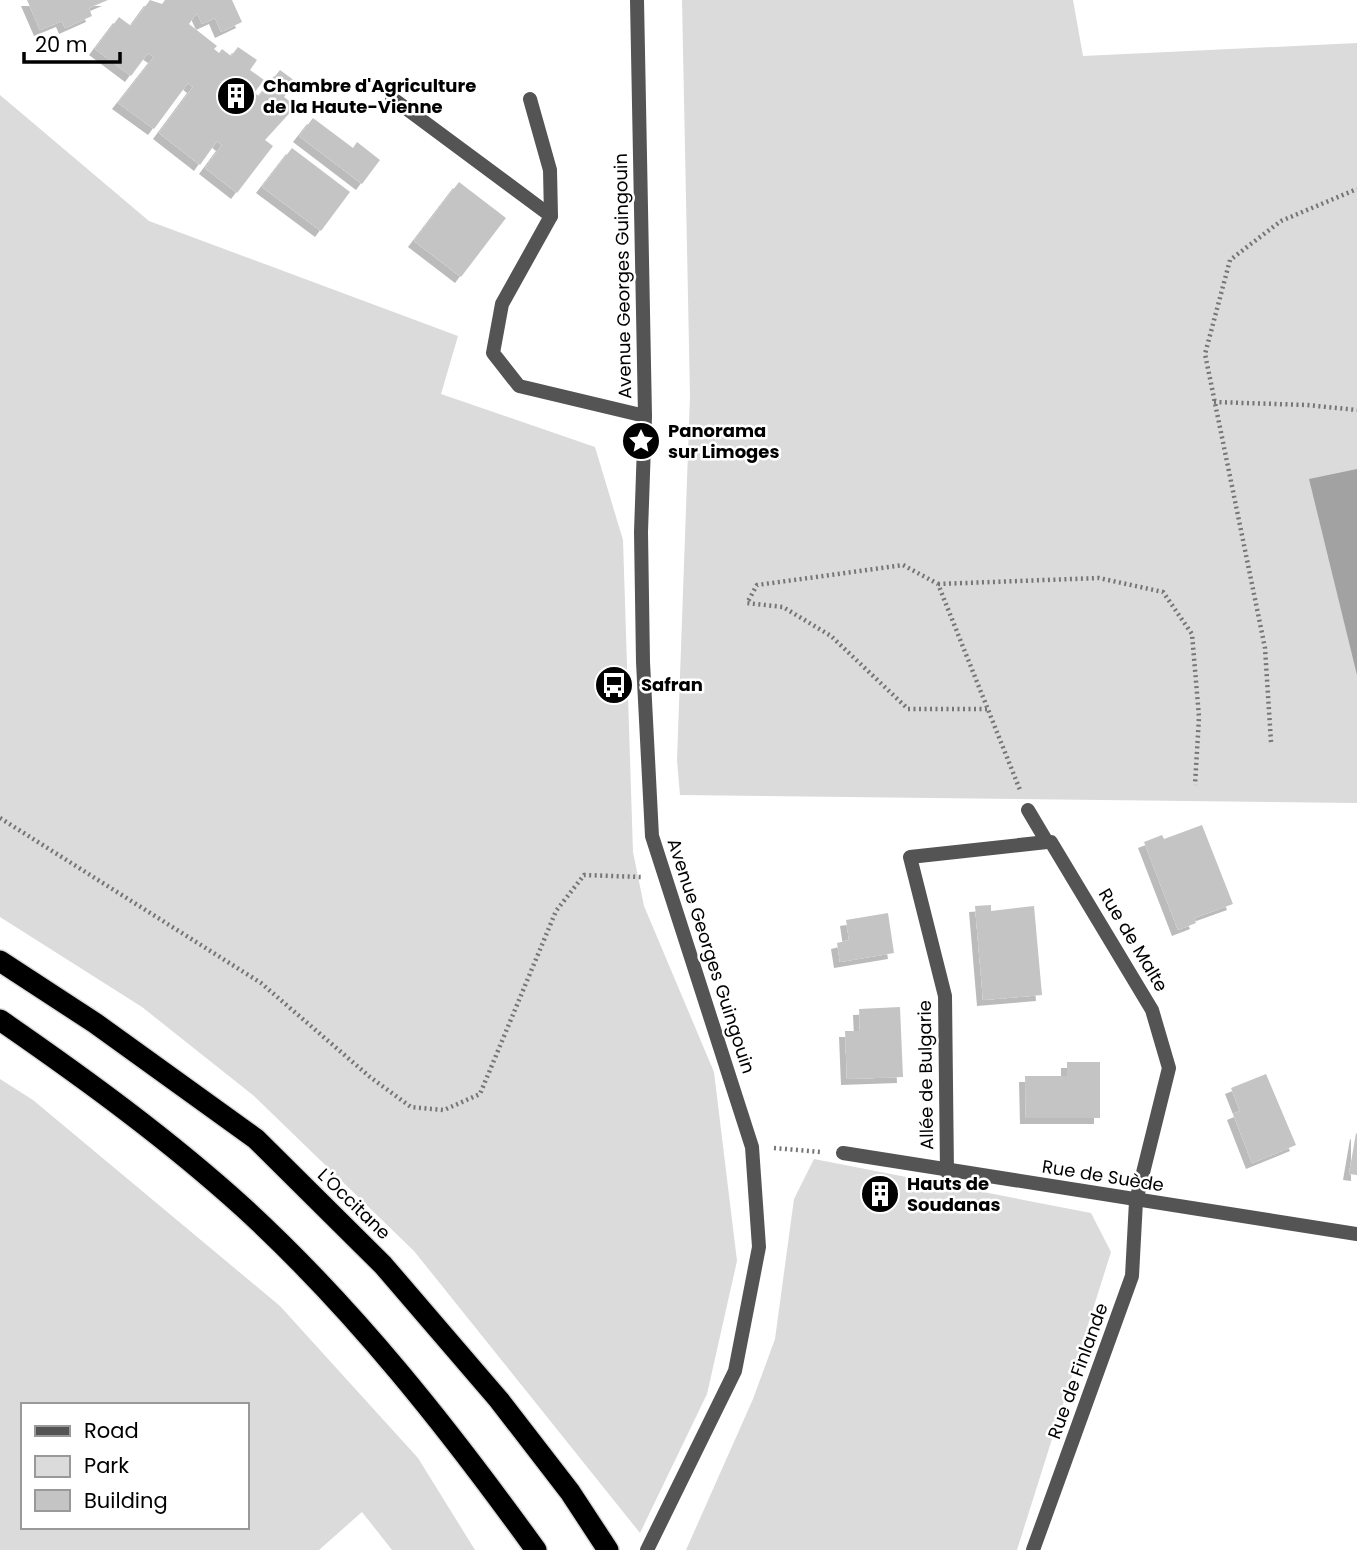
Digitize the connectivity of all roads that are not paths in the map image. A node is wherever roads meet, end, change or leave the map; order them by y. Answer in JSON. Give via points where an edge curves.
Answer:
{"nodes":[{"id":1,"x":637,"y":0,"type":"edge"},
{"id":2,"x":392,"y":98,"type":"dead end"},
{"id":3,"x":530,"y":99,"type":"dead end"},
{"id":4,"x":551,"y":216,"type":"junction"},
{"id":5,"x":645,"y":416,"type":"junction"},
{"id":6,"x":1028,"y":810,"type":"road end"},
{"id":7,"x":1047,"y":842,"type":"junction"},
{"id":8,"x":0,"y":961,"type":"edge"},
{"id":9,"x":0,"y":1020,"type":"edge"},
{"id":10,"x":843,"y":1153,"type":"road end"},
{"id":11,"x":947,"y":1171,"type":"junction"},
{"id":12,"x":1136,"y":1201,"type":"junction"},
{"id":13,"x":1357,"y":1234,"type":"edge"},
{"id":14,"x":536,"y":1550,"type":"edge"},
{"id":15,"x":608,"y":1550,"type":"edge"},
{"id":16,"x":647,"y":1550,"type":"edge"},
{"id":17,"x":1033,"y":1550,"type":"edge"}],
"edges":[{"from":1,"to":5,"type":"street","name":"Avenue Georges Guingouin"},
{"from":2,"to":4,"type":"street"},
{"from":3,"to":4,"type":"street","via":[[550,170]]},
{"from":4,"to":5,"type":"street","via":[[502,304],[493,353],[519,386]]},
{"from":5,"to":16,"type":"street","name":"Avenue Georges Guingouin","via":[[643,662],[652,836],[752,1147],[759,1247],[735,1371]]},
{"from":6,"to":7,"type":"street","name":"Rue de Malte"},
{"from":7,"to":11,"type":"street","name":"Allée de Bulgarie","via":[[910,857],[945,996]]},
{"from":7,"to":12,"type":"street","name":"Rue de Malte","via":[[1152,1010],[1169,1068]]},
{"from":8,"to":15,"type":"highway","name":"L'Occitane","via":[[256,1139],[401,1285],[499,1400]]},
{"from":9,"to":14,"type":"highway","via":[[161,1137],[244,1209],[342,1306],[405,1377],[464,1449]]},
{"from":10,"to":11,"type":"street","name":"Rue de Suède"},
{"from":11,"to":12,"type":"street","name":"Rue de Suède"},
{"from":12,"to":13,"type":"street","name":"Rue de Suède"},
{"from":12,"to":17,"type":"street","name":"Rue de Finlande","via":[[1132,1276]]}]}
